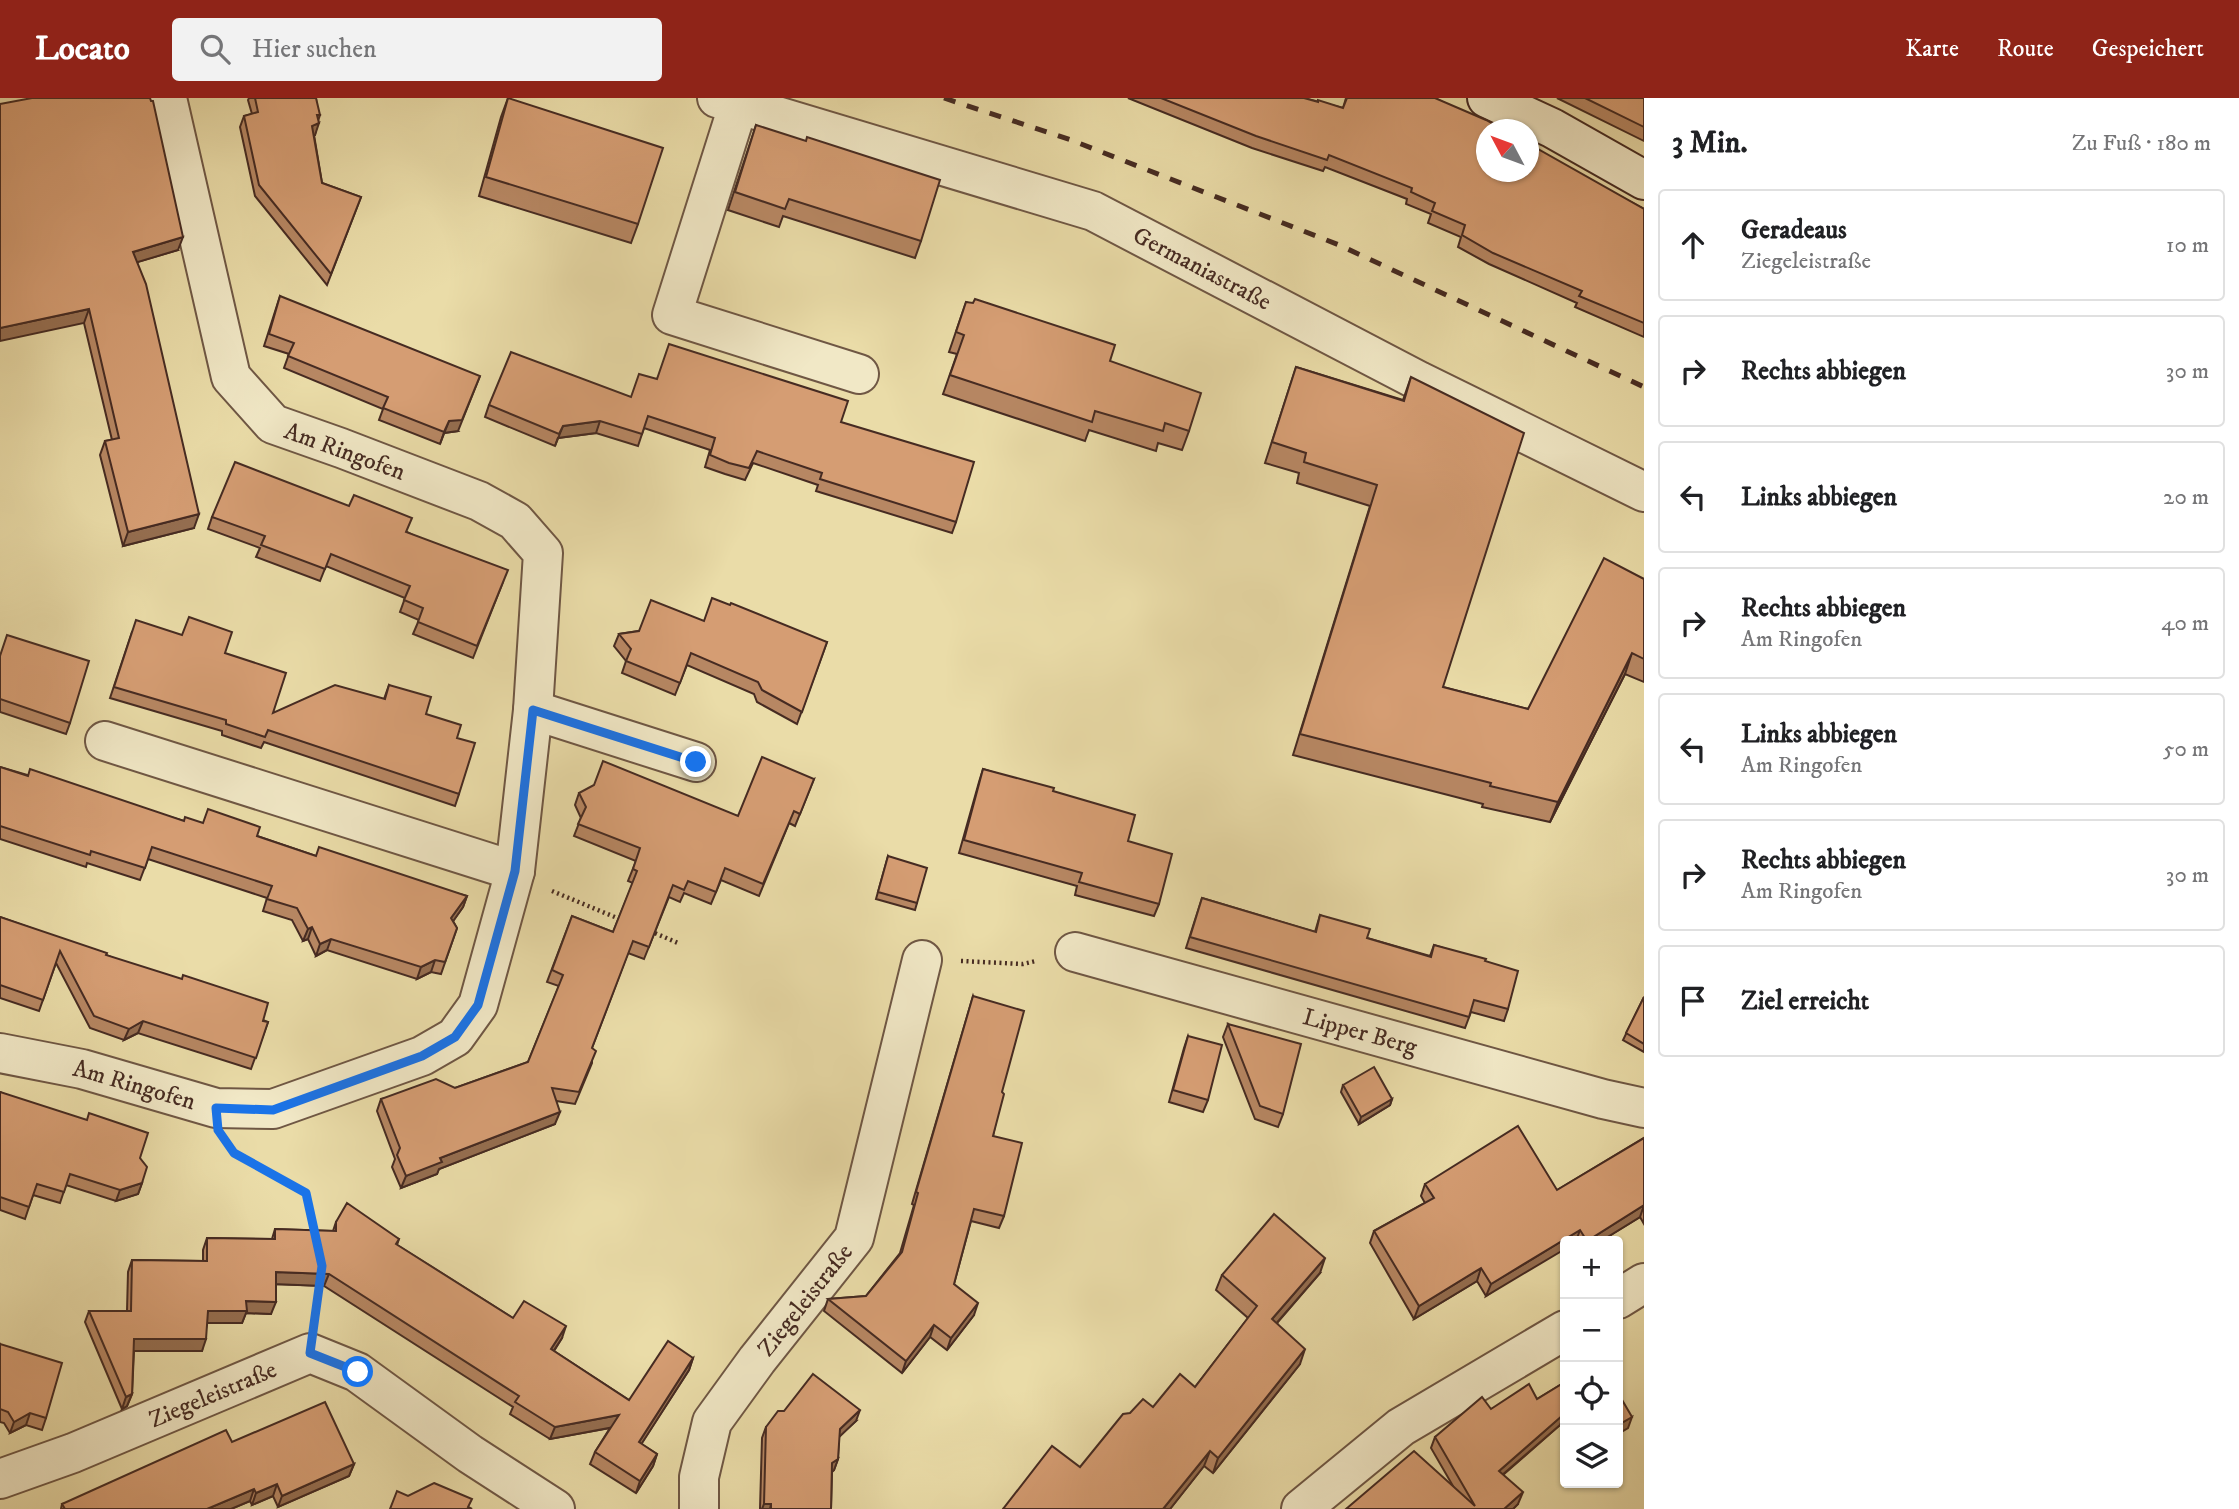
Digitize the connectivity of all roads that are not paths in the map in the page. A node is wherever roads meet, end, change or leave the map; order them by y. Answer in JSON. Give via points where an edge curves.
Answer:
{"nodes":[{"id":1,"x":167,"y":98,"type":"edge"},
{"id":2,"x":1487,"y":98,"type":"edge"},
{"id":3,"x":728,"y":102,"type":"edge"},
{"id":4,"x":1644,"y":180,"type":"edge"},
{"id":5,"x":859,"y":374,"type":"dead end"},
{"id":6,"x":1644,"y":492,"type":"edge"},
{"id":7,"x":533,"y":710,"type":"junction"},
{"id":8,"x":105,"y":741,"type":"dead end"},
{"id":9,"x":696,"y":762,"type":"dead end"},
{"id":10,"x":515,"y":871,"type":"junction"},
{"id":11,"x":1075,"y":952,"type":"road end"},
{"id":12,"x":922,"y":960,"type":"road end"},
{"id":13,"x":0,"y":1053,"type":"edge"},
{"id":14,"x":1644,"y":1108,"type":"edge"},
{"id":15,"x":1644,"y":1283,"type":"edge"},
{"id":16,"x":1623,"y":1296,"type":"edge"},
{"id":17,"x":1560,"y":1333,"type":"edge"},
{"id":18,"x":0,"y":1479,"type":"edge"},
{"id":19,"x":555,"y":1509,"type":"edge"},
{"id":20,"x":699,"y":1509,"type":"edge"},
{"id":21,"x":1301,"y":1509,"type":"edge"}],
"edges":[{"from":1,"to":7,"type":"street","name":"Am Ringofen","via":[[231,377],[273,425],[479,501],[515,521],[543,553]]},
{"from":2,"to":4,"type":"street","via":[[1552,128]]},
{"from":3,"to":5,"type":"street","name":"Germaniastraße","via":[[672,315]]},
{"from":3,"to":6,"type":"street","name":"Germaniastraße","via":[[1093,211]]},
{"from":7,"to":9,"type":"street"},
{"from":7,"to":10,"type":"street","name":"Am Ringofen"},
{"from":8,"to":10,"type":"street"},
{"from":10,"to":13,"type":"street","name":"Am Ringofen","via":[[478,1005],[455,1037],[422,1056],[273,1110],[216,1108],[82,1069]]},
{"from":11,"to":14,"type":"street","name":"Lipper Berg"},
{"from":12,"to":20,"type":"street","name":"Ziegeleistraße","via":[[854,1238],[712,1422],[699,1477]]},
{"from":15,"to":16,"type":"street"},
{"from":17,"to":21,"type":"street","via":[[1401,1427]]},
{"from":18,"to":19,"type":"street","name":"Ziegeleistraße","via":[[310,1353],[358,1372]]}]}
